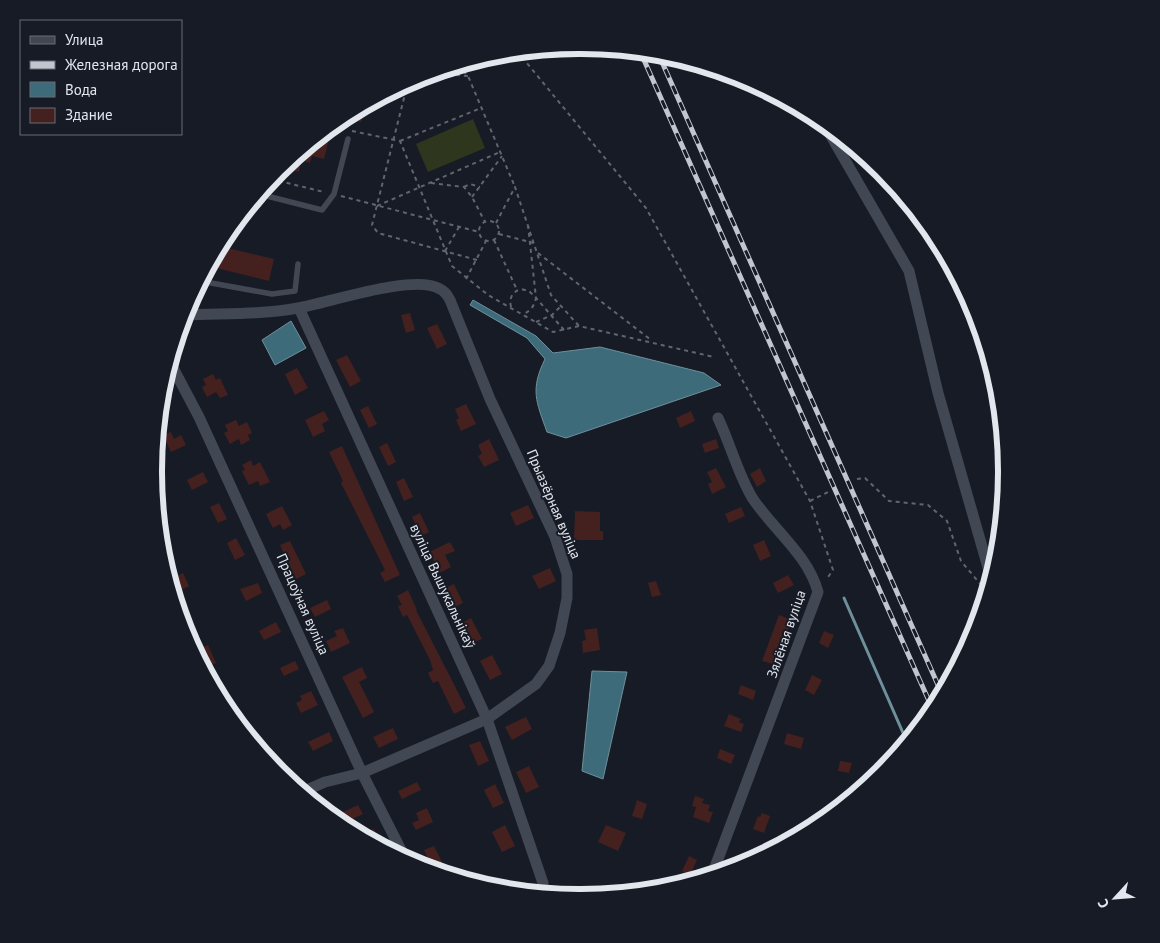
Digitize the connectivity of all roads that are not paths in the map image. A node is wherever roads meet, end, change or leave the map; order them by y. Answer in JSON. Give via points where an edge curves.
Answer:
{"nodes":[{"id":1,"x":348,"y":138,"type":"dead end"},
{"id":2,"x":833,"y":139,"type":"edge"},
{"id":3,"x":266,"y":196,"type":"edge"},
{"id":4,"x":298,"y":264,"type":"dead end"},
{"id":5,"x":208,"y":282,"type":"edge"},
{"id":6,"x":300,"y":308,"type":"junction"},
{"id":7,"x":193,"y":314,"type":"edge"},
{"id":8,"x":174,"y":370,"type":"edge"},
{"id":9,"x":718,"y":418,"type":"dead end"},
{"id":10,"x":987,"y":565,"type":"edge"},
{"id":11,"x":487,"y":718,"type":"junction"},
{"id":12,"x":362,"y":773,"type":"junction"},
{"id":13,"x":309,"y":789,"type":"edge"},
{"id":14,"x":400,"y":848,"type":"edge"},
{"id":15,"x":715,"y":867,"type":"edge"},
{"id":16,"x":543,"y":883,"type":"dead end"}],
"edges":[{"from":1,"to":3,"type":"lane","via":[[334,194],[322,210]]},
{"from":2,"to":10,"type":"street","via":[[909,270],[938,393]]},
{"from":4,"to":5,"type":"lane","via":[[295,292],[272,294]]},
{"from":6,"to":7,"type":"street"},
{"from":6,"to":11,"type":"street","name":"вуліца Вышукальнікаў"},
{"from":6,"to":11,"type":"street","name":"Прыазёрная вуліца","via":[[373,289],[420,285],[438,287],[450,300],[490,399],[555,537],[567,574],[567,598],[549,666],[536,684]]},
{"from":8,"to":12,"type":"street","name":"Працоўная вуліца","via":[[252,530]]},
{"from":9,"to":15,"type":"street","name":"Зялёная вуліца","via":[[753,499],[812,575],[818,592]]},
{"from":11,"to":12,"type":"street","name":"Прыазёрная вуліца"},
{"from":11,"to":16,"type":"street","name":"вуліца Вышукальнікаў"},
{"from":12,"to":13,"type":"street","name":"Прыазёрная вуліца"},
{"from":12,"to":14,"type":"street","name":"Працоўная вуліца"}]}
